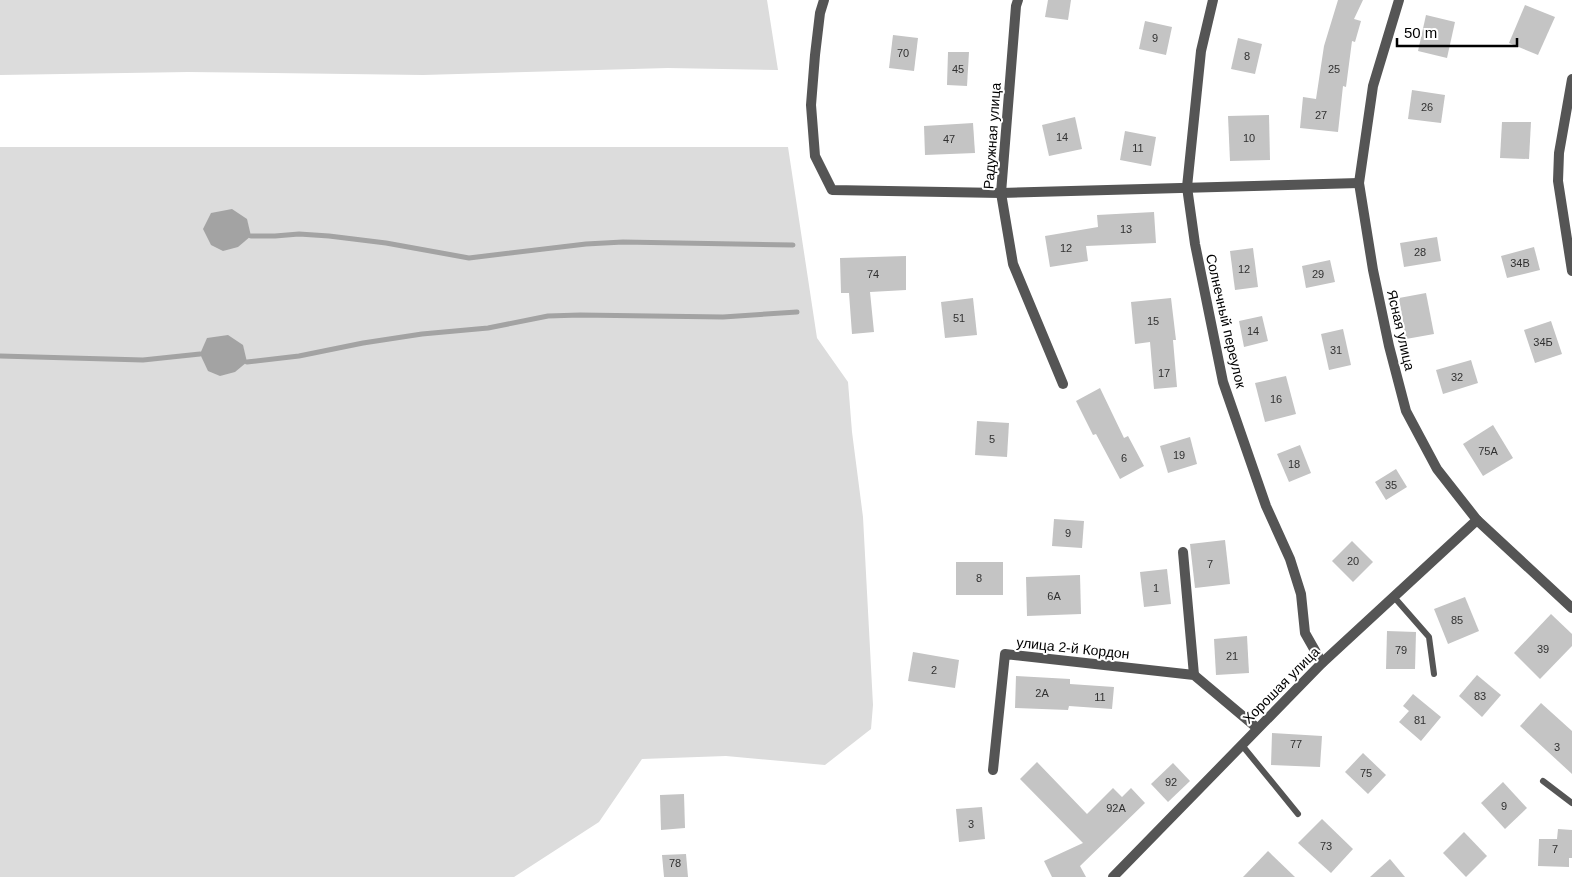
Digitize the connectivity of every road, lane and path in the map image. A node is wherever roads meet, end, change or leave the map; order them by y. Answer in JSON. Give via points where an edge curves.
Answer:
{"nodes":[{"id":1,"x":824,"y":0,"type":"edge"},
{"id":2,"x":1018,"y":0,"type":"edge"},
{"id":3,"x":1213,"y":0,"type":"edge"},
{"id":4,"x":1399,"y":0,"type":"edge"},
{"id":5,"x":1572,"y":79,"type":"edge"},
{"id":6,"x":1359,"y":183,"type":"junction"},
{"id":7,"x":1187,"y":187,"type":"junction"},
{"id":8,"x":1001,"y":193,"type":"junction"},
{"id":9,"x":1572,"y":271,"type":"edge"},
{"id":10,"x":1062,"y":384,"type":"dead end"},
{"id":11,"x":1477,"y":520,"type":"junction"},
{"id":12,"x":1183,"y":552,"type":"dead end"},
{"id":13,"x":1394,"y":597,"type":"junction"},
{"id":14,"x":1572,"y":608,"type":"edge"},
{"id":15,"x":1322,"y":662,"type":"junction"},
{"id":16,"x":1434,"y":674,"type":"dead end"},
{"id":17,"x":1194,"y":675,"type":"junction"},
{"id":18,"x":1257,"y":728,"type":"junction"},
{"id":19,"x":1242,"y":744,"type":"junction"},
{"id":20,"x":993,"y":770,"type":"dead end"},
{"id":21,"x":1543,"y":780,"type":"dead end"},
{"id":22,"x":1572,"y":803,"type":"edge"},
{"id":23,"x":1298,"y":814,"type":"dead end"},
{"id":24,"x":1113,"y":877,"type":"edge"}],
"edges":[{"from":1,"to":8,"type":"street","via":[[811,105],[815,156],[832,190]]},
{"from":2,"to":8,"type":"street","name":"Радужная улица"},
{"from":3,"to":7,"type":"street","name":"Солнечный переулок","via":[[1201,51]]},
{"from":4,"to":6,"type":"street","name":"Ясная улица","via":[[1373,86]]},
{"from":5,"to":9,"type":"street","via":[[1559,153],[1558,180]]},
{"from":6,"to":7,"type":"street"},
{"from":6,"to":11,"type":"street","name":"Ясная улица","via":[[1372,270],[1406,411],[1437,469]]},
{"from":7,"to":8,"type":"street"},
{"from":7,"to":15,"type":"street","name":"Солнечный переулок","via":[[1194,244],[1223,382],[1266,506],[1290,559],[1300,594],[1305,633]]},
{"from":8,"to":10,"type":"street","name":"Радужная улица","via":[[1013,264]]},
{"from":11,"to":13,"type":"street","name":"Хорошая улица"},
{"from":11,"to":14,"type":"street","name":"Ясная улица"},
{"from":12,"to":17,"type":"street"},
{"from":13,"to":15,"type":"street","name":"Хорошая улица"},
{"from":13,"to":16,"type":"lane","via":[[1429,637]]},
{"from":15,"to":18,"type":"street","name":"Хорошая улица"},
{"from":17,"to":18,"type":"street"},
{"from":17,"to":20,"type":"street","name":"улица 2-й Кордон","via":[[1005,654]]},
{"from":18,"to":19,"type":"street","name":"Хорошая улица"},
{"from":19,"to":23,"type":"lane"},
{"from":19,"to":24,"type":"street","name":"Хорошая улица"},
{"from":21,"to":22,"type":"lane"}]}
